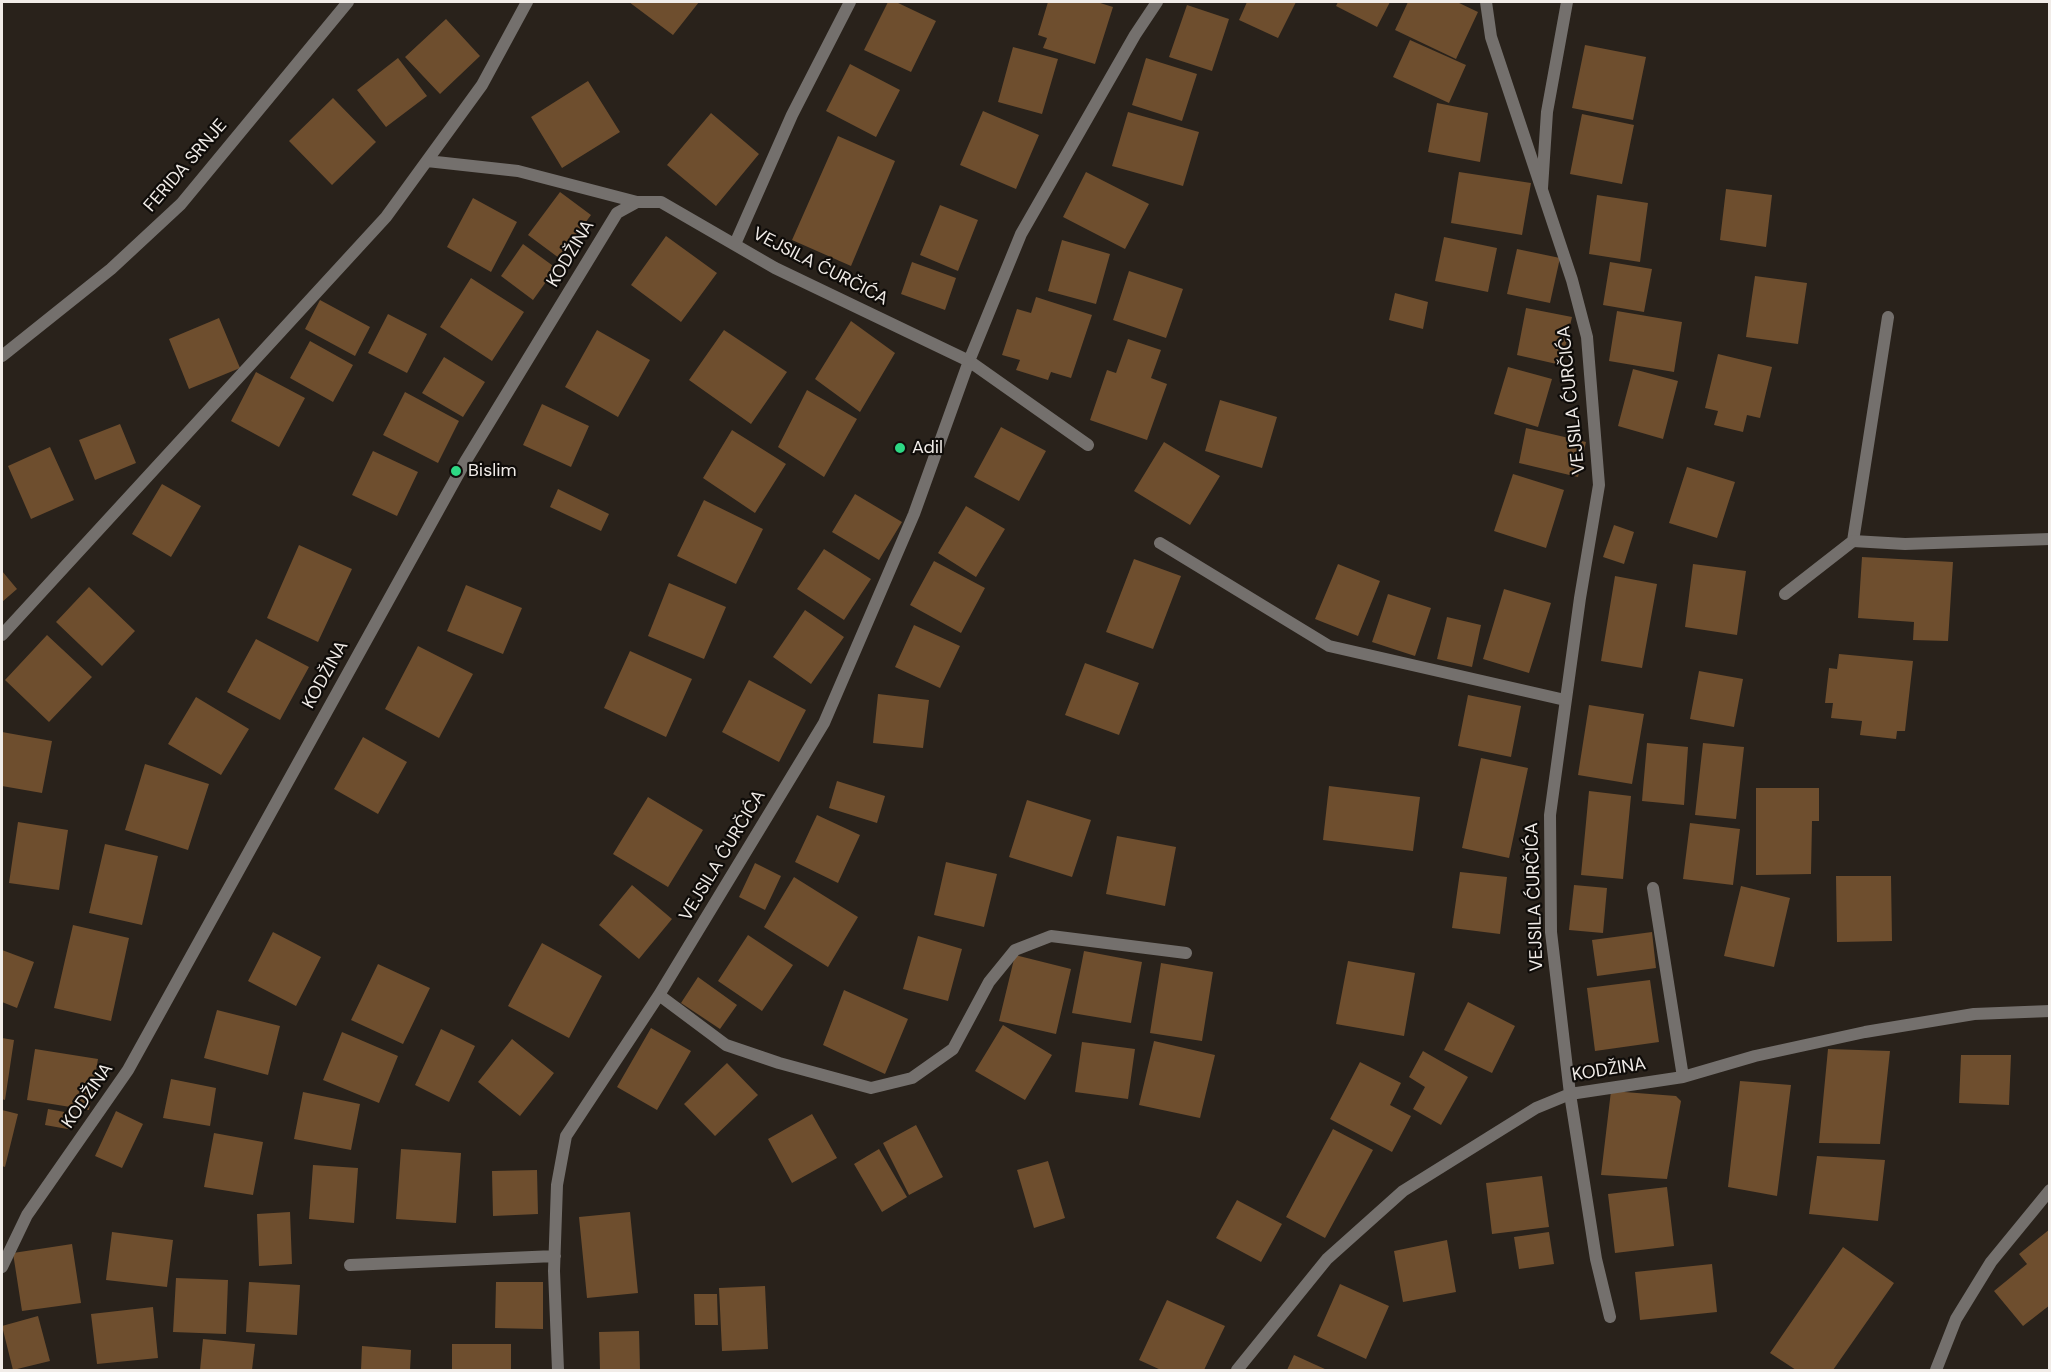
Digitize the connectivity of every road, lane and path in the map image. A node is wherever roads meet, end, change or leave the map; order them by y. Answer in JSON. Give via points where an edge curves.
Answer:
{"nodes":[{"id":1,"x":348,"y":2,"type":"edge"},
{"id":2,"x":527,"y":2,"type":"edge"},
{"id":3,"x":850,"y":2,"type":"edge"},
{"id":4,"x":1157,"y":2,"type":"edge"},
{"id":5,"x":1486,"y":2,"type":"edge"},
{"id":6,"x":1567,"y":2,"type":"edge"},
{"id":7,"x":427,"y":161,"type":"junction"},
{"id":8,"x":1541,"y":195,"type":"junction"},
{"id":9,"x":638,"y":202,"type":"junction"},
{"id":10,"x":735,"y":244,"type":"junction"},
{"id":11,"x":1888,"y":317,"type":"dead end"},
{"id":12,"x":2,"y":356,"type":"edge"},
{"id":13,"x":969,"y":361,"type":"junction"},
{"id":14,"x":1088,"y":445,"type":"dead end"},
{"id":15,"x":2049,"y":539,"type":"edge"},
{"id":16,"x":1853,"y":541,"type":"junction"},
{"id":17,"x":1160,"y":543,"type":"dead end"},
{"id":18,"x":1785,"y":594,"type":"dead end"},
{"id":19,"x":2,"y":635,"type":"edge"},
{"id":20,"x":1565,"y":700,"type":"junction"},
{"id":21,"x":1653,"y":888,"type":"dead end"},
{"id":22,"x":1186,"y":953,"type":"dead end"},
{"id":23,"x":659,"y":995,"type":"junction"},
{"id":24,"x":2049,"y":1011,"type":"edge"},
{"id":25,"x":1683,"y":1077,"type":"junction"},
{"id":26,"x":1570,"y":1094,"type":"junction"},
{"id":27,"x":2049,"y":1190,"type":"edge"},
{"id":28,"x":555,"y":1256,"type":"junction"},
{"id":29,"x":350,"y":1265,"type":"dead end"},
{"id":30,"x":2,"y":1267,"type":"edge"},
{"id":31,"x":1610,"y":1317,"type":"dead end"},
{"id":32,"x":558,"y":1371,"type":"edge"},
{"id":33,"x":1237,"y":1371,"type":"edge"},
{"id":34,"x":1936,"y":1371,"type":"edge"}],
"edges":[{"from":1,"to":12,"type":"street","name":"FERIDA SRNJE","via":[[181,204],[111,269]]},
{"from":2,"to":7,"type":"street","via":[[482,85]]},
{"from":3,"to":10,"type":"street","name":"VEJSILA ĆURČIĆA","via":[[792,115]]},
{"from":4,"to":13,"type":"street","name":"VEJSILA ĆURČIĆA","via":[[1021,234]]},
{"from":5,"to":8,"type":"street","name":"VEJSILA ĆURČIĆA","via":[[1491,37]]},
{"from":6,"to":8,"type":"street","via":[[1547,112]]},
{"from":7,"to":9,"type":"street","via":[[518,171]]},
{"from":7,"to":19,"type":"street","via":[[386,217]]},
{"from":8,"to":20,"type":"street","name":"VEJSILA ĆURČIĆA","via":[[1572,280],[1587,337],[1599,485]]},
{"from":9,"to":10,"type":"street","via":[[661,202]]},
{"from":9,"to":30,"type":"street","name":"KODŽINA","via":[[617,213],[465,462],[128,1070],[27,1215]]},
{"from":10,"to":13,"type":"street","name":"VEJSILA ĆURČIĆA","via":[[775,268]]},
{"from":11,"to":16,"type":"street"},
{"from":13,"to":14,"type":"street"},
{"from":13,"to":23,"type":"street","name":"VEJSILA ĆURČIĆA","via":[[914,514],[824,723]]},
{"from":15,"to":16,"type":"street","via":[[1905,544]]},
{"from":16,"to":18,"type":"street"},
{"from":17,"to":20,"type":"street","via":[[1329,646]]},
{"from":20,"to":26,"type":"street","name":"VEJSILA ĆURČIĆA","via":[[1550,815],[1551,932]]},
{"from":21,"to":25,"type":"street"},
{"from":22,"to":23,"type":"street","via":[[1051,936],[1015,950],[989,982],[953,1049],[912,1078],[871,1088],[726,1045]]},
{"from":23,"to":28,"type":"street","name":"VEJSILA ĆURČIĆA","via":[[566,1136],[557,1185]]},
{"from":24,"to":25,"type":"street","name":"KODŽINA","via":[[1974,1014],[1865,1032],[1755,1056]]},
{"from":25,"to":26,"type":"street","name":"KODŽINA"},
{"from":26,"to":31,"type":"street","name":"VEJSILA ĆURČIĆA","via":[[1596,1259]]},
{"from":26,"to":33,"type":"street","name":"KODŽINA","via":[[1536,1108],[1403,1191],[1327,1259]]},
{"from":27,"to":34,"type":"street","via":[[1991,1262],[1956,1319]]},
{"from":28,"to":29,"type":"street"},
{"from":28,"to":32,"type":"street","name":"VEJSILA ĆURČIĆA"}]}
